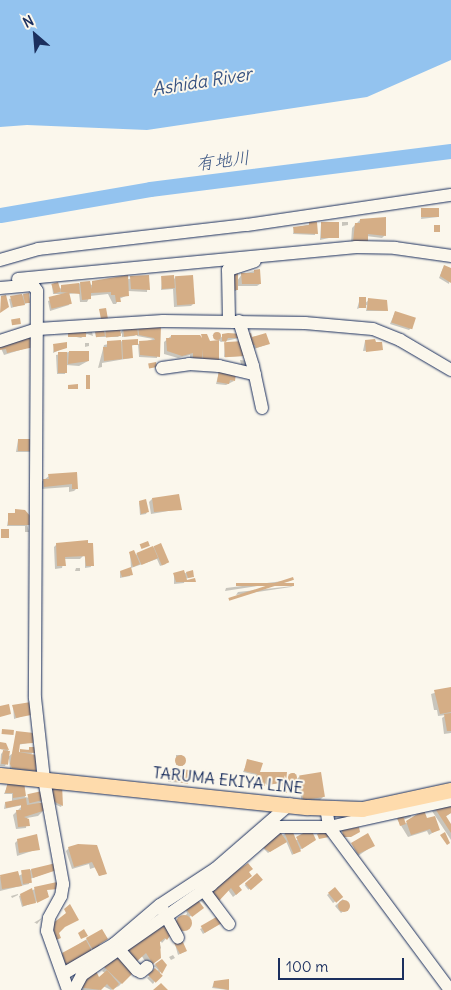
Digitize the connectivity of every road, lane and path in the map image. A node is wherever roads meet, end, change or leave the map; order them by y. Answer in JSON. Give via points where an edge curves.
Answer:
{"nodes":[{"id":1,"x":451,"y":195,"type":"edge"},
{"id":2,"x":274,"y":254,"type":"junction"},
{"id":3,"x":451,"y":256,"type":"edge"},
{"id":4,"x":0,"y":260,"type":"edge"},
{"id":5,"x":0,"y":282,"type":"edge"},
{"id":6,"x":0,"y":288,"type":"edge"},
{"id":7,"x":234,"y":321,"type":"junction"},
{"id":8,"x":38,"y":329,"type":"junction"},
{"id":9,"x":0,"y":341,"type":"edge"},
{"id":10,"x":162,"y":368,"type":"dead end"},
{"id":11,"x":451,"y":370,"type":"edge"},
{"id":12,"x":255,"y":374,"type":"junction"},
{"id":13,"x":262,"y":408,"type":"dead end"},
{"id":14,"x":0,"y":775,"type":"edge"},
{"id":15,"x":44,"y":779,"type":"junction"},
{"id":16,"x":451,"y":790,"type":"edge"},
{"id":17,"x":451,"y":800,"type":"edge"},
{"id":18,"x":290,"y":804,"type":"junction"},
{"id":19,"x":327,"y":817,"type":"junction"},
{"id":20,"x":200,"y":885,"type":"junction"},
{"id":21,"x":163,"y":909,"type":"junction"},
{"id":22,"x":229,"y":924,"type":"dead end"},
{"id":23,"x":178,"y":938,"type":"dead end"},
{"id":24,"x":116,"y":948,"type":"junction"},
{"id":25,"x":147,"y":968,"type":"dead end"},
{"id":26,"x":63,"y":974,"type":"junction"},
{"id":27,"x":68,"y":990,"type":"edge"},
{"id":28,"x":74,"y":990,"type":"edge"},
{"id":29,"x":450,"y":990,"type":"edge"}],
"edges":[{"from":1,"to":4,"type":"street","via":[[247,225],[46,248]]},
{"from":2,"to":3,"type":"street","via":[[356,247],[394,248]]},
{"from":2,"to":5,"type":"street","via":[[41,275]]},
{"from":2,"to":7,"type":"street","via":[[228,270]]},
{"from":6,"to":8,"type":"street","via":[[33,285],[37,291]]},
{"from":7,"to":8,"type":"street","via":[[163,321]]},
{"from":7,"to":11,"type":"street","via":[[373,329],[400,340]]},
{"from":7,"to":12,"type":"street"},
{"from":8,"to":9,"type":"street"},
{"from":8,"to":15,"type":"street","via":[[35,698]]},
{"from":10,"to":12,"type":"street","via":[[189,364],[219,366]]},
{"from":12,"to":13,"type":"street"},
{"from":14,"to":15,"type":"main road","name":"TARUMA EKIYA LINE"},
{"from":15,"to":18,"type":"main road","name":"TARUMA EKIYA LINE"},
{"from":15,"to":26,"type":"street","via":[[63,884],[47,931]]},
{"from":16,"to":19,"type":"main road","name":"TARUMA EKIYA LINE"},
{"from":17,"to":19,"type":"street"},
{"from":18,"to":19,"type":"main road","name":"TARUMA EKIYA LINE"},
{"from":18,"to":20,"type":"street"},
{"from":19,"to":20,"type":"street","via":[[278,827]]},
{"from":19,"to":29,"type":"street"},
{"from":20,"to":21,"type":"street"},
{"from":20,"to":22,"type":"street"},
{"from":21,"to":23,"type":"street"},
{"from":21,"to":24,"type":"street"},
{"from":24,"to":25,"type":"street","via":[[137,970],[141,972]]},
{"from":24,"to":26,"type":"street"},
{"from":24,"to":28,"type":"street","via":[[82,975]]},
{"from":26,"to":27,"type":"street"}]}
